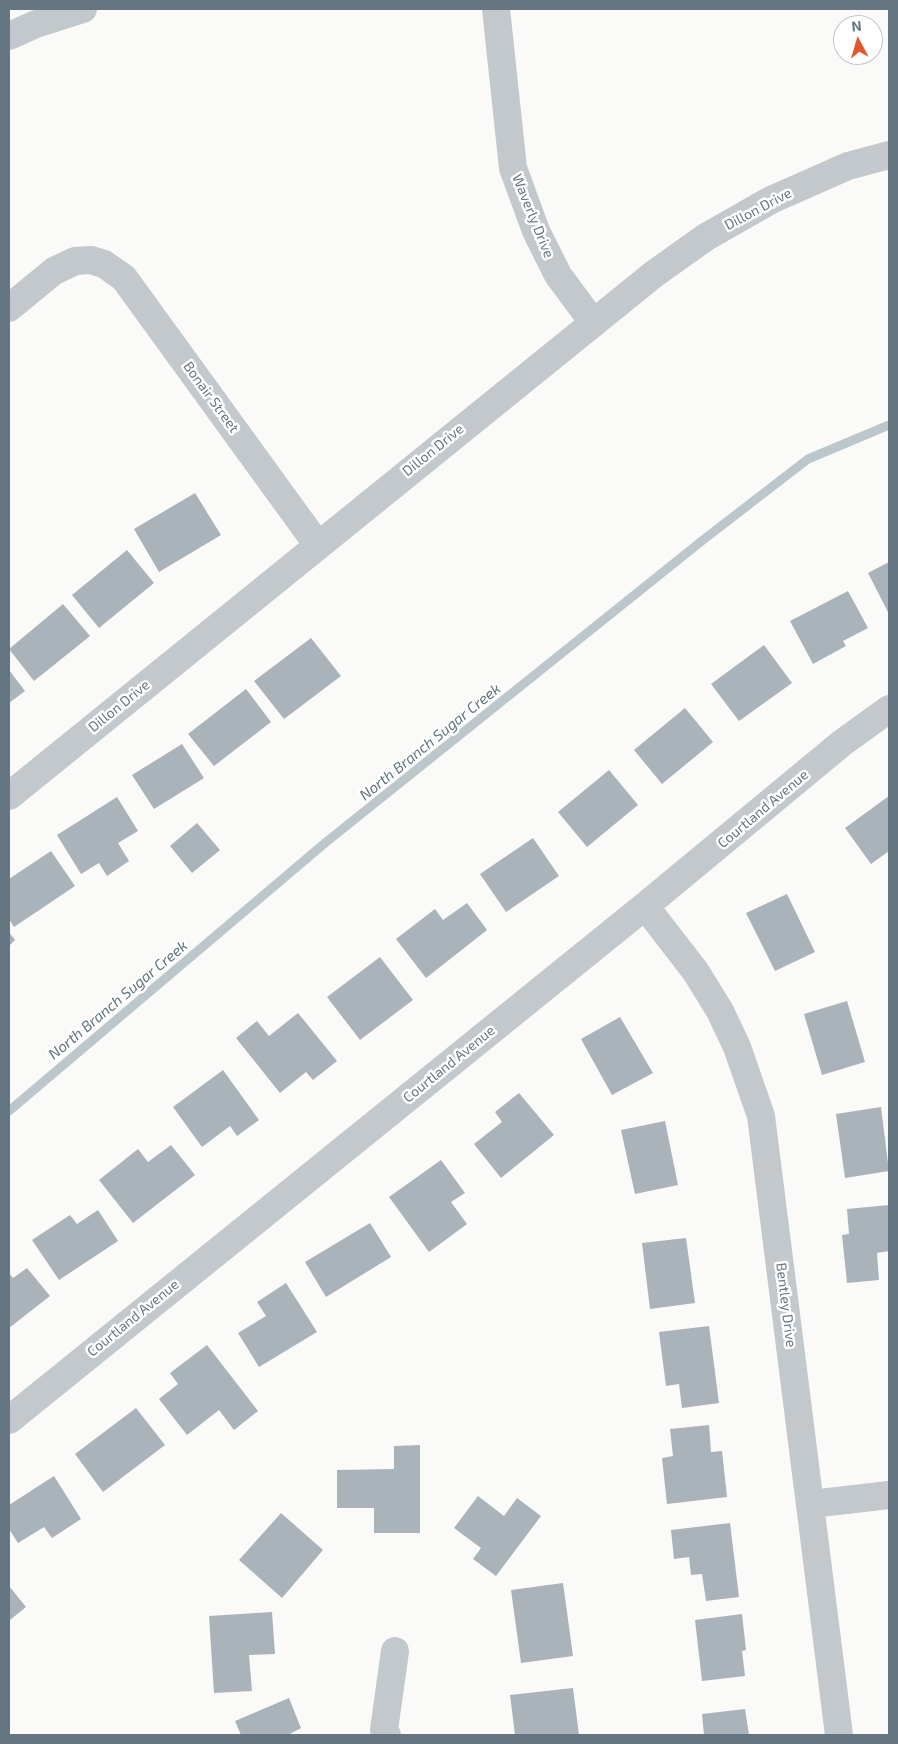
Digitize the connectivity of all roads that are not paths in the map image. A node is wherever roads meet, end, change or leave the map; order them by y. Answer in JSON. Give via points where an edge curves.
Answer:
{"nodes":[{"id":1,"x":83,"y":9,"type":"edge"},
{"id":2,"x":496,"y":9,"type":"edge"},
{"id":3,"x":34,"y":16,"type":"edge"},
{"id":4,"x":9,"y":36,"type":"edge"},
{"id":5,"x":889,"y":155,"type":"edge"},
{"id":6,"x":9,"y":308,"type":"edge"},
{"id":7,"x":592,"y":321,"type":"junction"},
{"id":8,"x":317,"y":544,"type":"junction"},
{"id":9,"x":889,"y":709,"type":"edge"},
{"id":10,"x":9,"y":796,"type":"edge"},
{"id":11,"x":644,"y":906,"type":"junction"},
{"id":12,"x":9,"y":1420,"type":"edge"},
{"id":13,"x":889,"y":1496,"type":"edge"},
{"id":14,"x":811,"y":1504,"type":"junction"},
{"id":15,"x":395,"y":1651,"type":"dead end"},
{"id":16,"x":387,"y":1735,"type":"edge"},
{"id":17,"x":839,"y":1735,"type":"edge"}],
"edges":[{"from":1,"to":3,"type":"street"},
{"from":2,"to":7,"type":"street","name":"Waverly Drive","via":[[513,168],[536,231],[558,275]]},
{"from":3,"to":4,"type":"street"},
{"from":5,"to":7,"type":"street","name":"Dillon Drive","via":[[848,166],[771,200],[706,237]]},
{"from":6,"to":8,"type":"street","name":"Bonair Street","via":[[54,271],[75,261],[104,264],[124,278]]},
{"from":7,"to":8,"type":"street","name":"Dillon Drive"},
{"from":8,"to":10,"type":"street","name":"Dillon Drive"},
{"from":9,"to":11,"type":"street","name":"Courtland Avenue","via":[[842,743]]},
{"from":11,"to":12,"type":"street","name":"Courtland Avenue"},
{"from":11,"to":14,"type":"street","name":"Bentley Drive","via":[[696,972],[720,1011],[737,1047],[761,1116]]},
{"from":13,"to":14,"type":"street"},
{"from":14,"to":17,"type":"street","name":"Bentley Drive"},
{"from":15,"to":16,"type":"street","via":[[384,1730]]}]}
